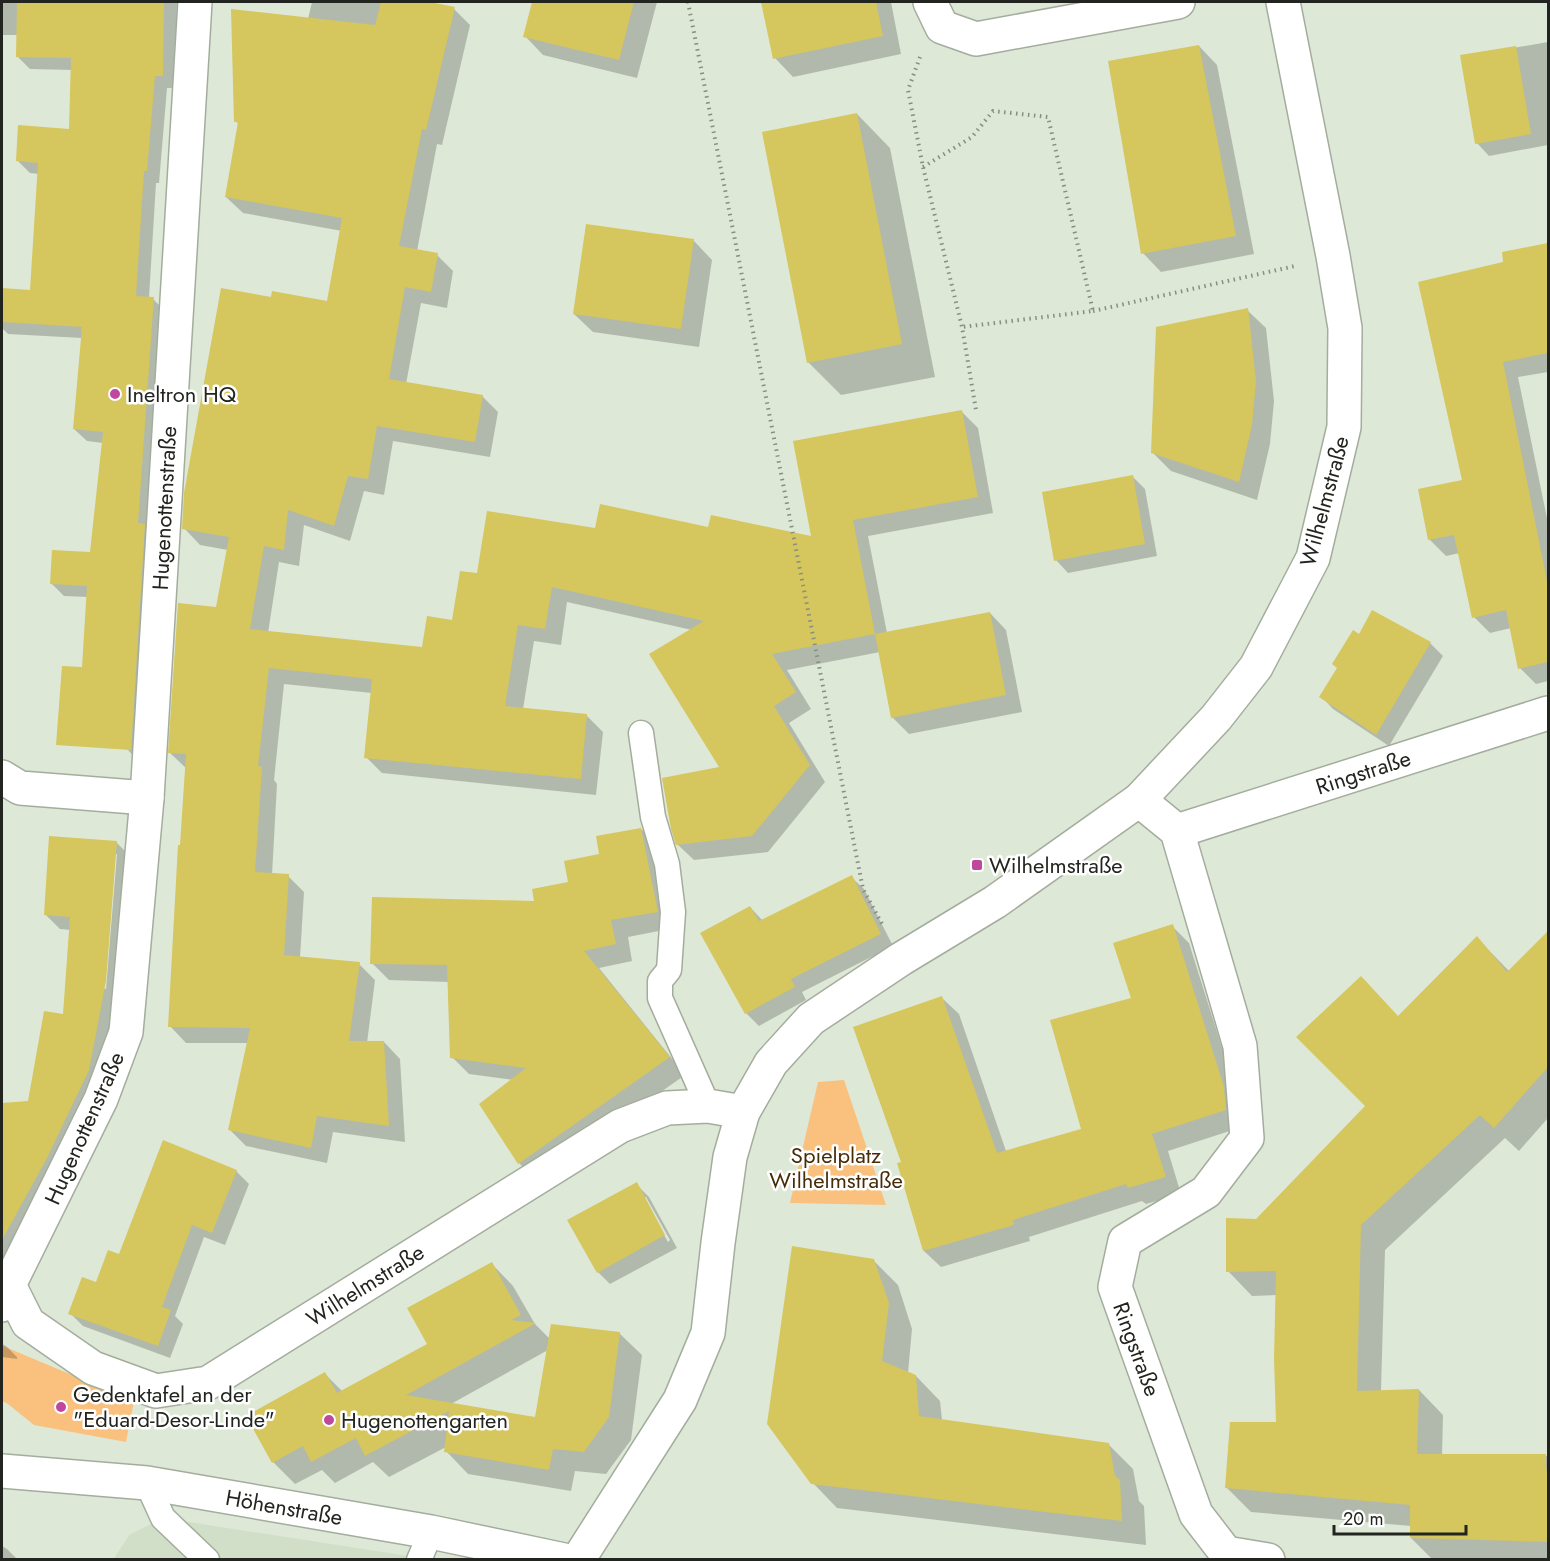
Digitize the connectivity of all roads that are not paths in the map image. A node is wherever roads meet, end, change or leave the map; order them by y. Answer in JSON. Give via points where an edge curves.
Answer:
{"nodes":[{"id":1,"x":195,"y":2,"type":"edge"},
{"id":2,"x":930,"y":2,"type":"edge"},
{"id":3,"x":1178,"y":2,"type":"edge"},
{"id":4,"x":1283,"y":2,"type":"edge"},
{"id":5,"x":1548,"y":713,"type":"edge"},
{"id":6,"x":640,"y":732,"type":"dead end"},
{"id":7,"x":2,"y":777,"type":"edge"},
{"id":8,"x":147,"y":798,"type":"junction"},
{"id":9,"x":1139,"y":800,"type":"junction"},
{"id":10,"x":1177,"y":831,"type":"junction"},
{"id":11,"x":708,"y":1106,"type":"junction"},
{"id":12,"x":742,"y":1112,"type":"junction"},
{"id":13,"x":5,"y":1295,"type":"edge"},
{"id":14,"x":2,"y":1471,"type":"edge"},
{"id":15,"x":147,"y":1483,"type":"junction"},
{"id":16,"x":425,"y":1546,"type":"edge"},
{"id":17,"x":203,"y":1557,"type":"edge"},
{"id":18,"x":564,"y":1560,"type":"edge"},
{"id":19,"x":578,"y":1560,"type":"edge"},
{"id":20,"x":1268,"y":1560,"type":"edge"}],
"edges":[{"from":1,"to":8,"type":"street","name":"Hugenottenstraße"},
{"from":2,"to":3,"type":"street","via":[[942,27],[976,39]]},
{"from":4,"to":9,"type":"street","name":"Wilhelmstraße","via":[[1345,328],[1344,427],[1313,558],[1256,667],[1216,718]]},
{"from":5,"to":10,"type":"street","name":"Ringstraße"},
{"from":6,"to":11,"type":"lane","via":[[673,912],[669,970],[660,981],[660,998]]},
{"from":7,"to":8,"type":"street","via":[[20,788]]},
{"from":8,"to":13,"type":"street","name":"Hugenottenstraße","via":[[126,1032],[101,1099]]},
{"from":9,"to":10,"type":"street"},
{"from":9,"to":12,"type":"street","name":"Wilhelmstraße","via":[[994,902],[812,1019],[771,1063]]},
{"from":10,"to":20,"type":"street","name":"Ringstraße","via":[[1240,1046],[1247,1138],[1206,1192],[1125,1241],[1115,1287],[1196,1514],[1226,1553]]},
{"from":11,"to":12,"type":"street","name":"Wilhelmstraße"},
{"from":11,"to":13,"type":"street","name":"Wilhelmstraße","via":[[667,1108],[620,1126],[208,1383],[156,1391],[93,1368],[28,1323]]},
{"from":12,"to":19,"type":"street","name":"Wilhelmstraße","via":[[730,1157],[708,1333],[680,1400]]},
{"from":14,"to":15,"type":"street","name":"Höhenstraße"},
{"from":15,"to":16,"type":"street","name":"Höhenstraße"},
{"from":15,"to":17,"type":"lane","via":[[163,1518]]},
{"from":16,"to":18,"type":"street","name":"Höhenstraße"}]}
